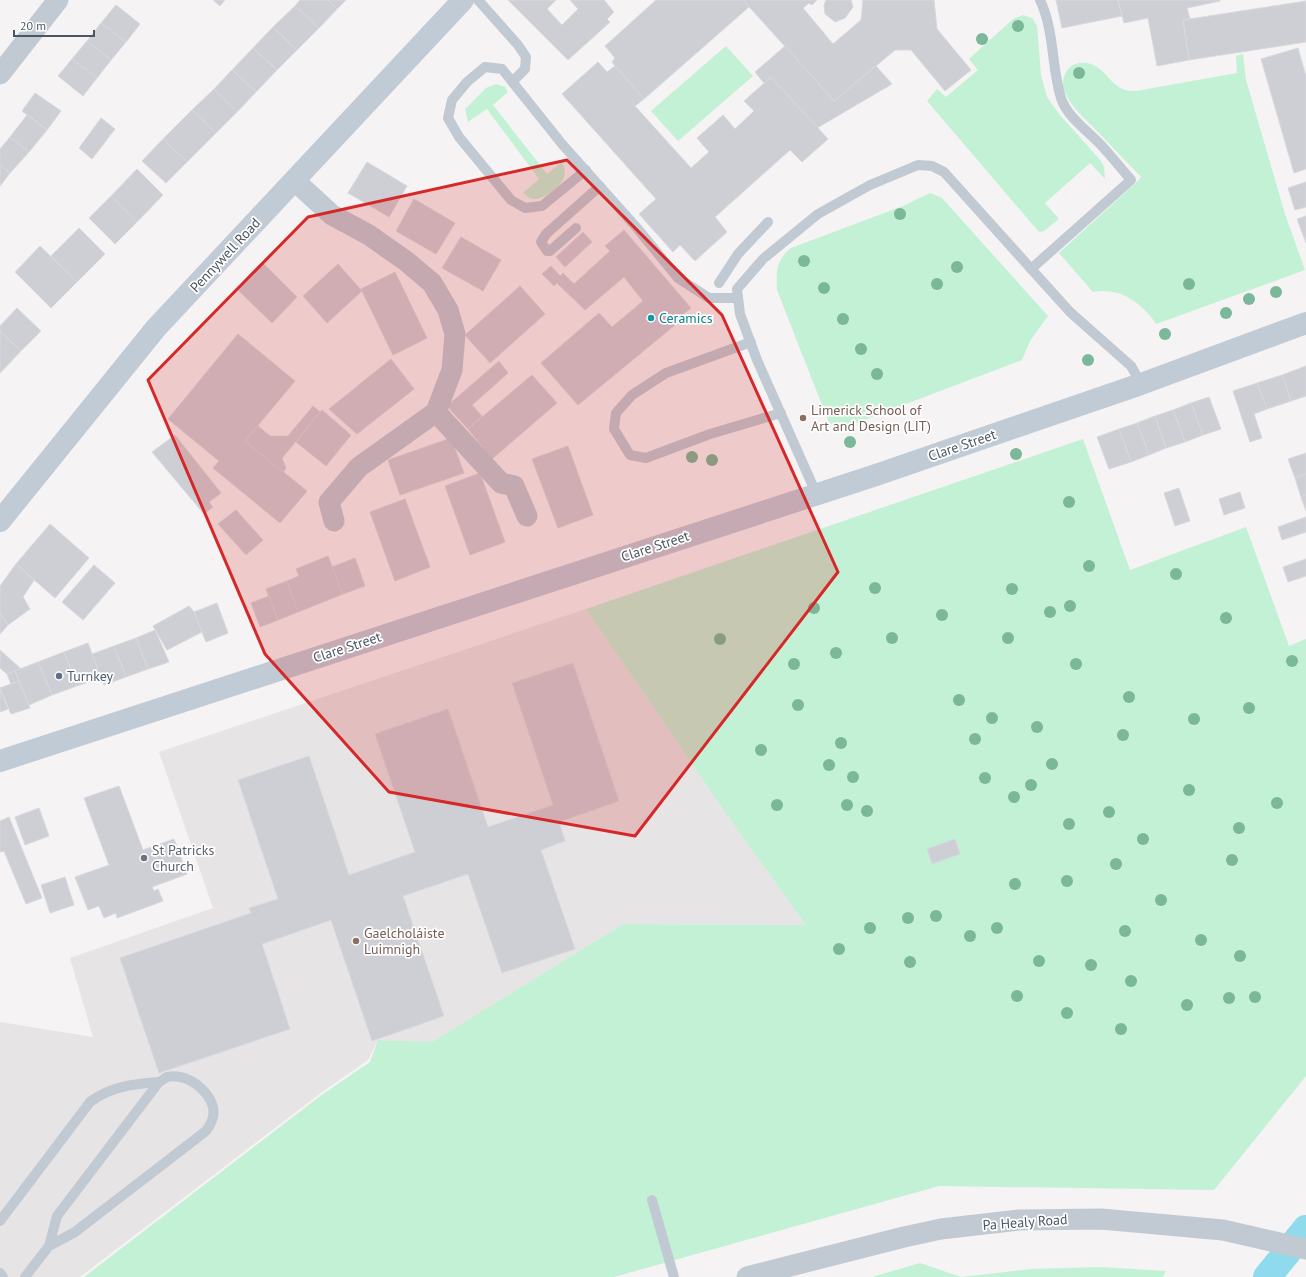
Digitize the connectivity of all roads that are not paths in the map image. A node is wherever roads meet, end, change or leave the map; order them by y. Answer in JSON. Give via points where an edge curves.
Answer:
{"nodes":[{"id":1,"x":58,"y":0,"type":"edge"},
{"id":2,"x":463,"y":0,"type":"edge"},
{"id":3,"x":478,"y":0,"type":"edge"},
{"id":4,"x":1040,"y":0,"type":"edge"},
{"id":5,"x":0,"y":74,"type":"edge"},
{"id":6,"x":513,"y":81,"type":"junction"},
{"id":7,"x":586,"y":170,"type":"junction"},
{"id":8,"x":295,"y":181,"type":"junction"},
{"id":9,"x":600,"y":186,"type":"junction"},
{"id":10,"x":768,"y":222,"type":"dead end"},
{"id":11,"x":576,"y":228,"type":"dead end"},
{"id":12,"x":1031,"y":269,"type":"junction"},
{"id":13,"x":718,"y":283,"type":"dead end"},
{"id":14,"x":738,"y":298,"type":"junction"},
{"id":15,"x":1306,"y":323,"type":"edge"},
{"id":16,"x":751,"y":342,"type":"junction"},
{"id":17,"x":1140,"y":384,"type":"junction"},
{"id":18,"x":436,"y":412,"type":"junction"},
{"id":19,"x":781,"y":414,"type":"junction"},
{"id":20,"x":816,"y":493,"type":"junction"},
{"id":21,"x":527,"y":516,"type":"dead end"},
{"id":22,"x":0,"y":521,"type":"edge"},
{"id":23,"x":334,"y":521,"type":"dead end"},
{"id":24,"x":0,"y":761,"type":"edge"},
{"id":25,"x":159,"y":1082,"type":"junction"},
{"id":26,"x":652,"y":1200,"type":"dead end"},
{"id":27,"x":0,"y":1221,"type":"edge"},
{"id":28,"x":49,"y":1246,"type":"junction"},
{"id":29,"x":1306,"y":1249,"type":"edge"},
{"id":30,"x":0,"y":1273,"type":"edge"},
{"id":31,"x":3,"y":1277,"type":"edge"},
{"id":32,"x":24,"y":1277,"type":"edge"},
{"id":33,"x":674,"y":1277,"type":"edge"},
{"id":34,"x":748,"y":1277,"type":"edge"}],
"edges":[{"from":1,"to":5,"type":"street"},
{"from":2,"to":8,"type":"main road","name":"Pennywell Road"},
{"from":3,"to":6,"type":"lane","via":[[526,57],[525,69]]},
{"from":4,"to":12,"type":"lane","via":[[1047,14],[1053,41],[1062,100],[1073,117],[1131,180]]},
{"from":6,"to":7,"type":"lane","via":[[562,144]]},
{"from":6,"to":7,"type":"lane","via":[[502,69],[485,67],[467,82],[452,100],[448,118],[459,137],[511,200],[525,208],[542,206]]},
{"from":7,"to":9,"type":"lane"},
{"from":8,"to":18,"type":"street","via":[[332,215],[369,235],[432,283],[448,310],[455,334],[452,370]]},
{"from":8,"to":22,"type":"main road","name":"Pennywell Road","via":[[156,328]]},
{"from":9,"to":11,"type":"lane","via":[[546,234],[541,242],[547,251],[550,251]]},
{"from":9,"to":14,"type":"lane","via":[[678,278],[709,298]]},
{"from":10,"to":13,"type":"lane","via":[[738,254]]},
{"from":12,"to":14,"type":"lane","via":[[944,172],[932,166],[918,165],[870,185],[818,214],[763,258],[737,289]]},
{"from":12,"to":17,"type":"lane","via":[[1070,312],[1131,366]]},
{"from":14,"to":16,"type":"lane","via":[[740,314]]},
{"from":15,"to":17,"type":"main road","name":"Clare Street"},
{"from":16,"to":19,"type":"lane"},
{"from":16,"to":19,"type":"lane","via":[[666,373],[632,395],[616,413],[614,429],[630,455],[646,458],[710,434]]},
{"from":17,"to":20,"type":"main road","name":"Clare Street","via":[[876,475]]},
{"from":18,"to":21,"type":"street","via":[[502,483],[514,486]]},
{"from":18,"to":23,"type":"street","via":[[359,467],[329,502]]},
{"from":19,"to":20,"type":"lane"},
{"from":20,"to":24,"type":"main road","name":"Clare Street"},
{"from":25,"to":27,"type":"lane","via":[[116,1089],[103,1093],[90,1102]]},
{"from":25,"to":28,"type":"lane","via":[[57,1216]]},
{"from":25,"to":28,"type":"lane","via":[[168,1077],[179,1077],[203,1090],[211,1100],[213,1109],[213,1120],[206,1131],[75,1232]]},
{"from":26,"to":33,"type":"lane"},
{"from":28,"to":32,"type":"lane"},
{"from":29,"to":34,"type":"street","name":"Pa Healy Road","via":[[1223,1230],[1101,1219],[1019,1220],[941,1229]]},
{"from":30,"to":31,"type":"lane"}]}
